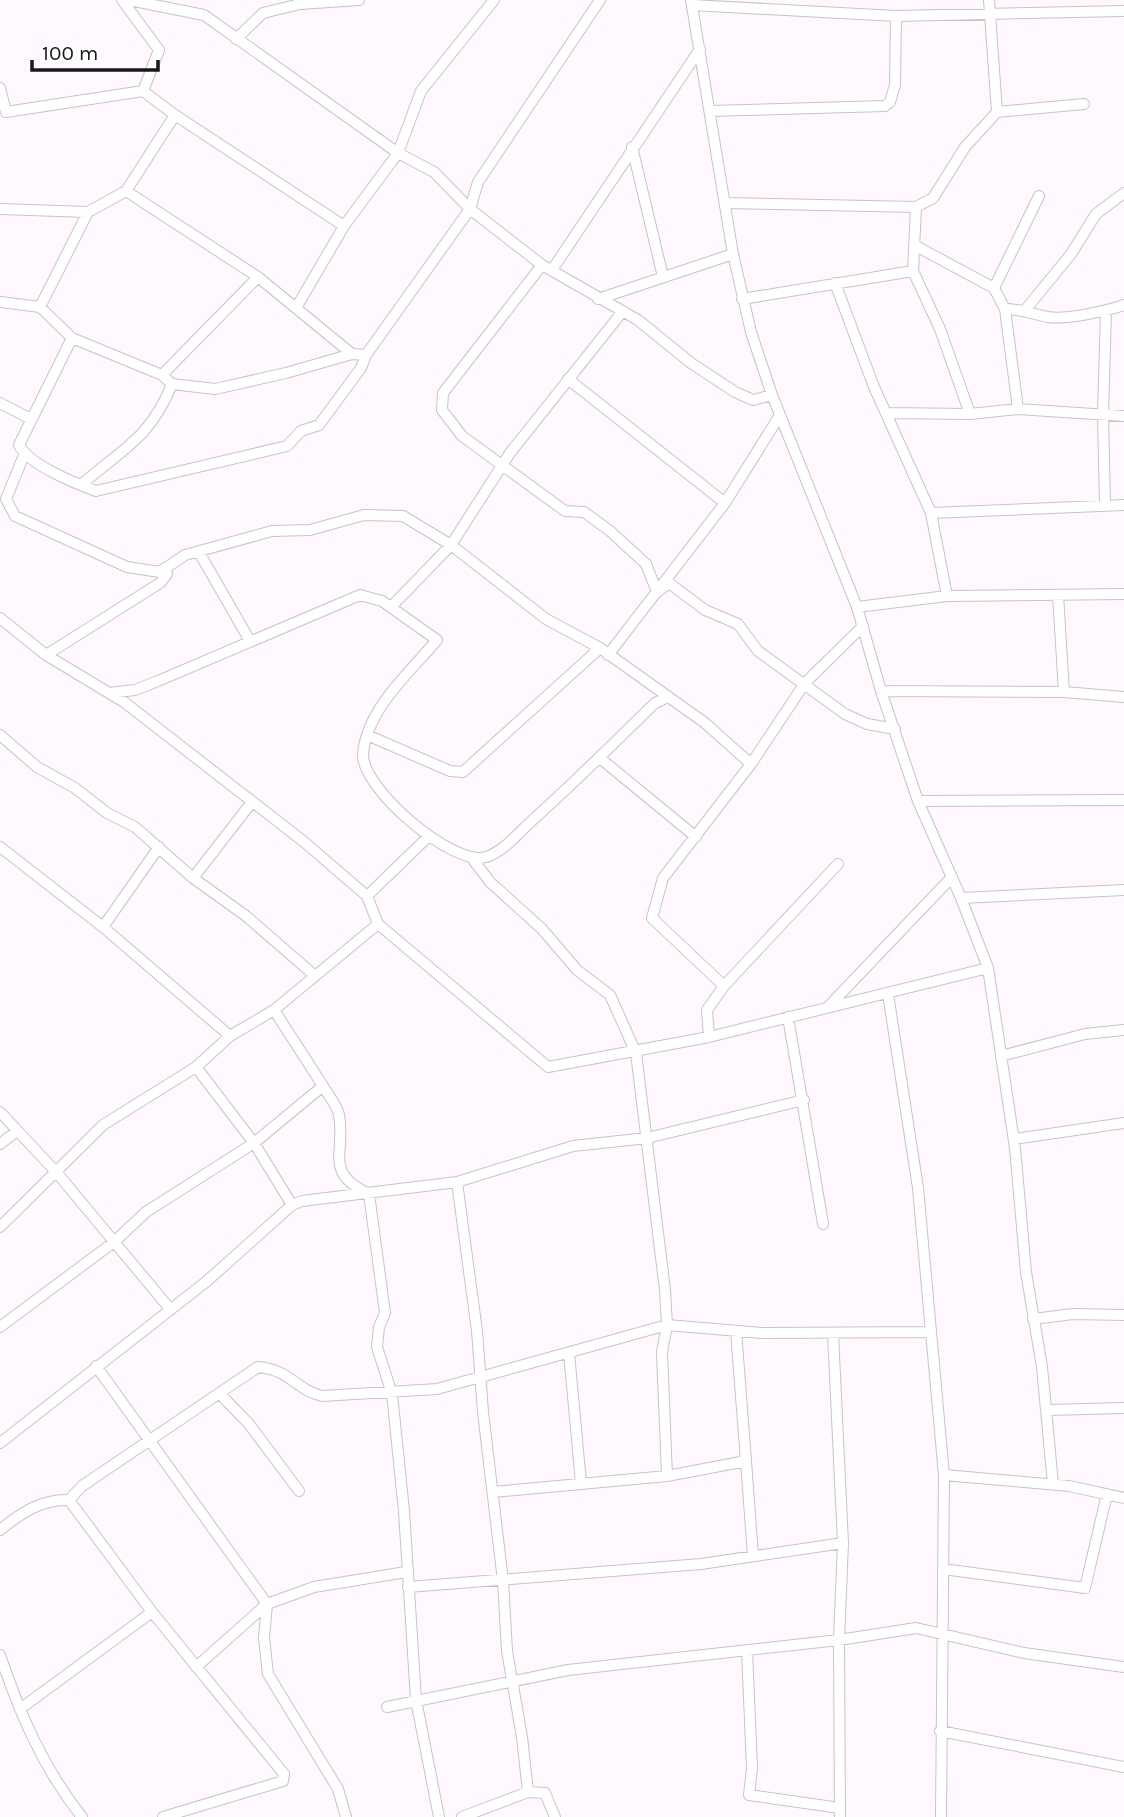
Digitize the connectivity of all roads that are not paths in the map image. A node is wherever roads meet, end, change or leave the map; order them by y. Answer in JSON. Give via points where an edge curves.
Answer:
{"nodes":[{"id":1,"x":122,"y":0,"type":"edge"},
{"id":2,"x":128,"y":0,"type":"edge"},
{"id":3,"x":359,"y":0,"type":"edge"},
{"id":4,"x":494,"y":0,"type":"edge"},
{"id":5,"x":600,"y":0,"type":"edge"},
{"id":6,"x":989,"y":0,"type":"edge"},
{"id":7,"x":692,"y":2,"type":"edge"},
{"id":8,"x":1124,"y":11,"type":"edge"},
{"id":9,"x":990,"y":13,"type":"junction"},
{"id":10,"x":896,"y":16,"type":"junction"},
{"id":11,"x":236,"y":39,"type":"junction"},
{"id":12,"x":700,"y":49,"type":"junction"},
{"id":13,"x":0,"y":88,"type":"edge"},
{"id":14,"x":143,"y":91,"type":"junction"},
{"id":15,"x":1084,"y":104,"type":"dead end"},
{"id":16,"x":710,"y":111,"type":"junction"},
{"id":17,"x":997,"y":112,"type":"junction"},
{"id":18,"x":174,"y":115,"type":"junction"},
{"id":19,"x":632,"y":147,"type":"junction"},
{"id":20,"x":398,"y":153,"type":"junction"},
{"id":21,"x":126,"y":191,"type":"junction"},
{"id":22,"x":1124,"y":192,"type":"edge"},
{"id":23,"x":1039,"y":196,"type":"dead end"},
{"id":24,"x":725,"y":203,"type":"junction"},
{"id":25,"x":916,"y":207,"type":"junction"},
{"id":26,"x":0,"y":209,"type":"edge"},
{"id":27,"x":470,"y":209,"type":"junction"},
{"id":28,"x":88,"y":212,"type":"junction"},
{"id":29,"x":344,"y":226,"type":"junction"},
{"id":30,"x":914,"y":246,"type":"junction"},
{"id":31,"x":733,"y":254,"type":"junction"},
{"id":32,"x":547,"y":268,"type":"junction"},
{"id":33,"x":913,"y":271,"type":"junction"},
{"id":34,"x":258,"y":277,"type":"junction"},
{"id":35,"x":663,"y":277,"type":"junction"},
{"id":36,"x":835,"y":283,"type":"junction"},
{"id":37,"x":994,"y":288,"type":"junction"},
{"id":38,"x":598,"y":299,"type":"junction"},
{"id":39,"x":742,"y":299,"type":"junction"},
{"id":40,"x":0,"y":302,"type":"edge"},
{"id":41,"x":1124,"y":305,"type":"edge"},
{"id":42,"x":40,"y":307,"type":"junction"},
{"id":43,"x":296,"y":308,"type":"junction"},
{"id":44,"x":1005,"y":309,"type":"junction"},
{"id":45,"x":1026,"y":309,"type":"junction"},
{"id":46,"x":623,"y":311,"type":"junction"},
{"id":47,"x":1106,"y":311,"type":"junction"},
{"id":48,"x":72,"y":338,"type":"junction"},
{"id":49,"x":352,"y":354,"type":"junction"},
{"id":50,"x":366,"y":355,"type":"junction"},
{"id":51,"x":162,"y":375,"type":"junction"},
{"id":52,"x":568,"y":379,"type":"junction"},
{"id":53,"x":172,"y":384,"type":"junction"},
{"id":54,"x":772,"y":395,"type":"junction"},
{"id":55,"x":0,"y":403,"type":"edge"},
{"id":56,"x":1018,"y":409,"type":"junction"},
{"id":57,"x":887,"y":413,"type":"junction"},
{"id":58,"x":970,"y":414,"type":"junction"},
{"id":59,"x":780,"y":415,"type":"junction"},
{"id":60,"x":1102,"y":415,"type":"junction"},
{"id":61,"x":1124,"y":416,"type":"edge"},
{"id":62,"x":31,"y":419,"type":"junction"},
{"id":63,"x":23,"y":455,"type":"junction"},
{"id":64,"x":501,"y":465,"type":"junction"},
{"id":65,"x":81,"y":485,"type":"junction"},
{"id":66,"x":725,"y":503,"type":"junction"},
{"id":67,"x":1105,"y":505,"type":"junction"},
{"id":68,"x":1124,"y":505,"type":"edge"},
{"id":69,"x":931,"y":513,"type":"junction"},
{"id":70,"x":451,"y":545,"type":"junction"},
{"id":71,"x":195,"y":552,"type":"junction"},
{"id":72,"x":160,"y":572,"type":"junction"},
{"id":73,"x":657,"y":592,"type":"junction"},
{"id":74,"x":1124,"y":594,"type":"edge"},
{"id":75,"x":1058,"y":595,"type":"junction"},
{"id":76,"x":947,"y":596,"type":"junction"},
{"id":77,"x":391,"y":607,"type":"junction"},
{"id":78,"x":857,"y":607,"type":"junction"},
{"id":79,"x":0,"y":618,"type":"edge"},
{"id":80,"x":863,"y":626,"type":"junction"},
{"id":81,"x":250,"y":641,"type":"junction"},
{"id":82,"x":604,"y":652,"type":"junction"},
{"id":83,"x":46,"y":655,"type":"junction"},
{"id":84,"x":805,"y":683,"type":"junction"},
{"id":85,"x":881,"y":691,"type":"junction"},
{"id":86,"x":1064,"y":692,"type":"junction"},
{"id":87,"x":109,"y":693,"type":"junction"},
{"id":88,"x":1124,"y":697,"type":"edge"},
{"id":89,"x":666,"y":698,"type":"junction"},
{"id":90,"x":895,"y":729,"type":"junction"},
{"id":91,"x":0,"y":735,"type":"edge"},
{"id":92,"x":367,"y":735,"type":"junction"},
{"id":93,"x":601,"y":759,"type":"junction"},
{"id":94,"x":751,"y":764,"type":"junction"},
{"id":95,"x":1124,"y":800,"type":"edge"},
{"id":96,"x":918,"y":801,"type":"junction"},
{"id":97,"x":252,"y":802,"type":"junction"},
{"id":98,"x":428,"y":837,"type":"junction"},
{"id":99,"x":696,"y":837,"type":"junction"},
{"id":100,"x":0,"y":848,"type":"edge"},
{"id":101,"x":159,"y":848,"type":"junction"},
{"id":102,"x":471,"y":857,"type":"junction"},
{"id":103,"x":838,"y":864,"type":"dead end"},
{"id":104,"x":953,"y":877,"type":"junction"},
{"id":105,"x":192,"y":878,"type":"junction"},
{"id":106,"x":1124,"y":890,"type":"edge"},
{"id":107,"x":367,"y":897,"type":"junction"},
{"id":108,"x":961,"y":898,"type":"junction"},
{"id":109,"x":378,"y":924,"type":"junction"},
{"id":110,"x":103,"y":928,"type":"junction"},
{"id":111,"x":988,"y":968,"type":"junction"},
{"id":112,"x":314,"y":975,"type":"junction"},
{"id":113,"x":724,"y":986,"type":"junction"},
{"id":114,"x":888,"y":994,"type":"junction"},
{"id":115,"x":828,"y":1007,"type":"junction"},
{"id":116,"x":274,"y":1010,"type":"junction"},
{"id":117,"x":788,"y":1017,"type":"junction"},
{"id":118,"x":1124,"y":1030,"type":"edge"},
{"id":119,"x":230,"y":1036,"type":"junction"},
{"id":120,"x":709,"y":1037,"type":"junction"},
{"id":121,"x":636,"y":1053,"type":"junction"},
{"id":122,"x":1001,"y":1056,"type":"junction"},
{"id":123,"x":196,"y":1067,"type":"junction"},
{"id":124,"x":323,"y":1086,"type":"junction"},
{"id":125,"x":804,"y":1100,"type":"junction"},
{"id":126,"x":0,"y":1112,"type":"edge"},
{"id":127,"x":1124,"y":1123,"type":"edge"},
{"id":128,"x":17,"y":1130,"type":"junction"},
{"id":129,"x":647,"y":1138,"type":"junction"},
{"id":130,"x":1014,"y":1139,"type":"junction"},
{"id":131,"x":254,"y":1143,"type":"junction"},
{"id":132,"x":0,"y":1144,"type":"edge"},
{"id":133,"x":57,"y":1173,"type":"junction"},
{"id":134,"x":457,"y":1182,"type":"junction"},
{"id":135,"x":369,"y":1194,"type":"junction"},
{"id":136,"x":292,"y":1205,"type":"junction"},
{"id":137,"x":823,"y":1224,"type":"dead end"},
{"id":138,"x":0,"y":1227,"type":"edge"},
{"id":139,"x":114,"y":1242,"type":"junction"},
{"id":140,"x":170,"y":1309,"type":"junction"},
{"id":141,"x":1124,"y":1315,"type":"edge"},
{"id":142,"x":1033,"y":1319,"type":"junction"},
{"id":143,"x":667,"y":1325,"type":"junction"},
{"id":144,"x":0,"y":1327,"type":"edge"},
{"id":145,"x":736,"y":1331,"type":"junction"},
{"id":146,"x":931,"y":1332,"type":"junction"},
{"id":147,"x":832,"y":1334,"type":"junction"},
{"id":148,"x":569,"y":1353,"type":"junction"},
{"id":149,"x":96,"y":1366,"type":"junction"},
{"id":150,"x":480,"y":1378,"type":"junction"},
{"id":151,"x":219,"y":1393,"type":"junction"},
{"id":152,"x":392,"y":1394,"type":"junction"},
{"id":153,"x":1124,"y":1408,"type":"edge"},
{"id":154,"x":1047,"y":1410,"type":"junction"},
{"id":155,"x":149,"y":1440,"type":"junction"},
{"id":156,"x":0,"y":1443,"type":"edge"},
{"id":157,"x":746,"y":1461,"type":"junction"},
{"id":158,"x":944,"y":1475,"type":"junction"},
{"id":159,"x":667,"y":1476,"type":"junction"},
{"id":160,"x":581,"y":1483,"type":"junction"},
{"id":161,"x":1053,"y":1484,"type":"junction"},
{"id":162,"x":299,"y":1492,"type":"dead end"},
{"id":163,"x":493,"y":1492,"type":"junction"},
{"id":164,"x":1107,"y":1494,"type":"junction"},
{"id":165,"x":1124,"y":1498,"type":"edge"},
{"id":166,"x":69,"y":1500,"type":"junction"},
{"id":167,"x":0,"y":1530,"type":"edge"},
{"id":168,"x":843,"y":1543,"type":"junction"},
{"id":169,"x":753,"y":1556,"type":"junction"},
{"id":170,"x":943,"y":1569,"type":"junction"},
{"id":171,"x":406,"y":1572,"type":"junction"},
{"id":172,"x":503,"y":1581,"type":"junction"},
{"id":173,"x":408,"y":1587,"type":"junction"},
{"id":174,"x":267,"y":1604,"type":"junction"},
{"id":175,"x":152,"y":1612,"type":"junction"},
{"id":176,"x":942,"y":1633,"type":"junction"},
{"id":177,"x":839,"y":1640,"type":"junction"},
{"id":178,"x":747,"y":1650,"type":"junction"},
{"id":179,"x":0,"y":1655,"type":"edge"},
{"id":180,"x":196,"y":1667,"type":"junction"},
{"id":181,"x":1124,"y":1667,"type":"edge"},
{"id":182,"x":511,"y":1684,"type":"junction"},
{"id":183,"x":416,"y":1700,"type":"junction"},
{"id":184,"x":387,"y":1707,"type":"dead end"},
{"id":185,"x":20,"y":1709,"type":"junction"},
{"id":186,"x":940,"y":1731,"type":"junction"},
{"id":187,"x":1124,"y":1767,"type":"edge"},
{"id":188,"x":528,"y":1792,"type":"junction"},
{"id":189,"x":840,"y":1812,"type":"edge"},
{"id":190,"x":479,"y":1814,"type":"edge"},
{"id":191,"x":942,"y":1816,"type":"edge"},
{"id":192,"x":82,"y":1817,"type":"edge"},
{"id":193,"x":163,"y":1817,"type":"edge"},
{"id":194,"x":346,"y":1817,"type":"edge"},
{"id":195,"x":439,"y":1817,"type":"edge"},
{"id":196,"x":462,"y":1817,"type":"edge"},
{"id":197,"x":555,"y":1817,"type":"edge"}],
"edges":[{"from":1,"to":14,"type":"street","via":[[159,50]]},
{"from":2,"to":11,"type":"street","via":[[204,15]]},
{"from":3,"to":11,"type":"street","via":[[300,4],[263,13]]},
{"from":4,"to":20,"type":"street","via":[[421,91]]},
{"from":5,"to":27,"type":"street","via":[[478,182]]},
{"from":6,"to":9,"type":"street"},
{"from":7,"to":10,"type":"street"},
{"from":7,"to":12,"type":"street"},
{"from":8,"to":9,"type":"street"},
{"from":9,"to":10,"type":"street"},
{"from":9,"to":17,"type":"street"},
{"from":10,"to":16,"type":"street","via":[[895,85],[885,106]]},
{"from":11,"to":20,"type":"street"},
{"from":12,"to":16,"type":"street"},
{"from":12,"to":19,"type":"street"},
{"from":13,"to":14,"type":"street","via":[[6,112]]},
{"from":14,"to":18,"type":"street"},
{"from":15,"to":17,"type":"street"},
{"from":16,"to":24,"type":"street"},
{"from":17,"to":25,"type":"street","via":[[965,147],[933,198]]},
{"from":18,"to":21,"type":"street"},
{"from":18,"to":29,"type":"street"},
{"from":19,"to":32,"type":"street"},
{"from":19,"to":35,"type":"street"},
{"from":20,"to":27,"type":"street","via":[[434,172]]},
{"from":20,"to":29,"type":"street"},
{"from":21,"to":28,"type":"street"},
{"from":21,"to":34,"type":"street"},
{"from":22,"to":45,"type":"street","via":[[1096,214]]},
{"from":23,"to":37,"type":"street"},
{"from":24,"to":25,"type":"street"},
{"from":24,"to":31,"type":"street"},
{"from":25,"to":30,"type":"street"},
{"from":26,"to":28,"type":"street"},
{"from":27,"to":32,"type":"street"},
{"from":27,"to":50,"type":"street"},
{"from":28,"to":42,"type":"street"},
{"from":29,"to":43,"type":"street"},
{"from":30,"to":33,"type":"street"},
{"from":30,"to":37,"type":"street"},
{"from":31,"to":35,"type":"street"},
{"from":31,"to":39,"type":"street"},
{"from":32,"to":38,"type":"street"},
{"from":32,"to":64,"type":"street","via":[[441,398],[442,410],[452,424]]},
{"from":33,"to":36,"type":"street"},
{"from":33,"to":58,"type":"street","via":[[940,329]]},
{"from":34,"to":43,"type":"street"},
{"from":34,"to":51,"type":"street"},
{"from":35,"to":38,"type":"street"},
{"from":36,"to":39,"type":"street"},
{"from":36,"to":57,"type":"street"},
{"from":37,"to":44,"type":"street"},
{"from":38,"to":46,"type":"street"},
{"from":39,"to":54,"type":"street"},
{"from":40,"to":42,"type":"street"},
{"from":41,"to":47,"type":"street"},
{"from":42,"to":48,"type":"street"},
{"from":43,"to":49,"type":"street"},
{"from":44,"to":45,"type":"street"},
{"from":44,"to":56,"type":"street"},
{"from":45,"to":47,"type":"street","via":[[1050,317]]},
{"from":46,"to":52,"type":"street"},
{"from":46,"to":54,"type":"street","via":[[735,392],[754,400]]},
{"from":47,"to":60,"type":"street"},
{"from":48,"to":51,"type":"street"},
{"from":48,"to":62,"type":"street"},
{"from":49,"to":50,"type":"street"},
{"from":49,"to":53,"type":"street","via":[[215,389]]},
{"from":50,"to":65,"type":"street","via":[[319,425],[301,430],[287,446],[96,491]]},
{"from":51,"to":53,"type":"street"},
{"from":52,"to":64,"type":"street"},
{"from":52,"to":66,"type":"street"},
{"from":53,"to":65,"type":"street","via":[[144,436]]},
{"from":54,"to":59,"type":"street"},
{"from":55,"to":62,"type":"street"},
{"from":56,"to":58,"type":"street"},
{"from":56,"to":60,"type":"street"},
{"from":57,"to":58,"type":"street"},
{"from":57,"to":69,"type":"street"},
{"from":59,"to":66,"type":"street"},
{"from":59,"to":78,"type":"street"},
{"from":60,"to":61,"type":"street"},
{"from":60,"to":67,"type":"street"},
{"from":62,"to":63,"type":"street","via":[[19,444]]},
{"from":63,"to":65,"type":"street"},
{"from":63,"to":72,"type":"street","via":[[6,499],[15,516],[127,567]]},
{"from":64,"to":70,"type":"street"},
{"from":64,"to":73,"type":"street","via":[[565,511],[583,512],[610,531],[646,564]]},
{"from":66,"to":73,"type":"street"},
{"from":67,"to":68,"type":"street"},
{"from":67,"to":69,"type":"street"},
{"from":69,"to":76,"type":"street"},
{"from":70,"to":71,"type":"street","via":[[403,516],[364,515],[310,530],[272,531]]},
{"from":70,"to":77,"type":"street"},
{"from":70,"to":82,"type":"street","via":[[546,619]]},
{"from":71,"to":72,"type":"street"},
{"from":71,"to":81,"type":"street"},
{"from":72,"to":83,"type":"street","via":[[167,570],[160,583]]},
{"from":73,"to":82,"type":"street"},
{"from":73,"to":84,"type":"street","via":[[669,583],[705,610],[738,624],[758,651]]},
{"from":74,"to":75,"type":"street"},
{"from":75,"to":76,"type":"street"},
{"from":75,"to":86,"type":"street"},
{"from":76,"to":78,"type":"street"},
{"from":77,"to":81,"type":"street","via":[[360,595]]},
{"from":77,"to":92,"type":"street","via":[[437,640],[374,717]]},
{"from":78,"to":80,"type":"street"},
{"from":79,"to":83,"type":"street"},
{"from":80,"to":84,"type":"street"},
{"from":80,"to":85,"type":"street"},
{"from":81,"to":87,"type":"street","via":[[135,690]]},
{"from":82,"to":89,"type":"street"},
{"from":82,"to":92,"type":"street","via":[[463,772],[450,771]]},
{"from":83,"to":87,"type":"street"},
{"from":84,"to":90,"type":"street","via":[[845,715]]},
{"from":84,"to":94,"type":"street"},
{"from":85,"to":86,"type":"street"},
{"from":85,"to":90,"type":"street"},
{"from":86,"to":88,"type":"street"},
{"from":87,"to":97,"type":"street"},
{"from":89,"to":93,"type":"street","via":[[655,703]]},
{"from":89,"to":94,"type":"street","via":[[705,723]]},
{"from":90,"to":96,"type":"street"},
{"from":91,"to":101,"type":"street","via":[[37,766],[135,827]]},
{"from":92,"to":98,"type":"street","via":[[363,757],[368,773]]},
{"from":93,"to":99,"type":"street"},
{"from":93,"to":102,"type":"street","via":[[495,853]]},
{"from":94,"to":99,"type":"street"},
{"from":95,"to":96,"type":"street"},
{"from":96,"to":104,"type":"street"},
{"from":97,"to":105,"type":"street"},
{"from":97,"to":107,"type":"street"},
{"from":98,"to":102,"type":"street"},
{"from":98,"to":107,"type":"street"},
{"from":99,"to":113,"type":"street","via":[[663,878],[652,918]]},
{"from":100,"to":110,"type":"street"},
{"from":101,"to":105,"type":"street"},
{"from":101,"to":110,"type":"street"},
{"from":102,"to":121,"type":"street","via":[[577,970],[610,995]]},
{"from":103,"to":113,"type":"street"},
{"from":104,"to":108,"type":"street"},
{"from":104,"to":115,"type":"street"},
{"from":105,"to":112,"type":"street","via":[[246,916]]},
{"from":106,"to":108,"type":"street"},
{"from":107,"to":109,"type":"street"},
{"from":108,"to":111,"type":"street"},
{"from":109,"to":112,"type":"street"},
{"from":109,"to":121,"type":"street","via":[[548,1068]]},
{"from":110,"to":119,"type":"street"},
{"from":111,"to":114,"type":"street"},
{"from":111,"to":122,"type":"street"},
{"from":112,"to":116,"type":"street"},
{"from":113,"to":120,"type":"street","via":[[707,1010]]},
{"from":114,"to":115,"type":"street"},
{"from":114,"to":146,"type":"street","via":[[914,1162]]},
{"from":115,"to":117,"type":"street"},
{"from":116,"to":119,"type":"street"},
{"from":116,"to":124,"type":"street"},
{"from":117,"to":120,"type":"street"},
{"from":117,"to":125,"type":"street"},
{"from":118,"to":122,"type":"street","via":[[1085,1034]]},
{"from":119,"to":123,"type":"street"},
{"from":120,"to":121,"type":"street"},
{"from":121,"to":129,"type":"street"},
{"from":122,"to":130,"type":"street"},
{"from":123,"to":131,"type":"street"},
{"from":123,"to":133,"type":"street","via":[[103,1125]]},
{"from":124,"to":131,"type":"street"},
{"from":124,"to":135,"type":"street","via":[[339,1114],[337,1160],[341,1171],[353,1186]]},
{"from":125,"to":129,"type":"street"},
{"from":125,"to":137,"type":"street"},
{"from":126,"to":128,"type":"street"},
{"from":127,"to":130,"type":"street"},
{"from":128,"to":132,"type":"street"},
{"from":128,"to":133,"type":"street"},
{"from":129,"to":134,"type":"street","via":[[572,1146]]},
{"from":129,"to":143,"type":"street"},
{"from":130,"to":142,"type":"street"},
{"from":131,"to":136,"type":"street"},
{"from":131,"to":139,"type":"street","via":[[146,1212]]},
{"from":133,"to":138,"type":"street"},
{"from":133,"to":139,"type":"street"},
{"from":134,"to":135,"type":"street"},
{"from":134,"to":150,"type":"street"},
{"from":135,"to":136,"type":"street"},
{"from":135,"to":152,"type":"street","via":[[385,1313],[377,1347]]},
{"from":136,"to":140,"type":"street"},
{"from":139,"to":140,"type":"street"},
{"from":139,"to":144,"type":"street"},
{"from":140,"to":149,"type":"street"},
{"from":141,"to":142,"type":"street"},
{"from":142,"to":154,"type":"street"},
{"from":143,"to":145,"type":"street"},
{"from":143,"to":148,"type":"street"},
{"from":143,"to":159,"type":"street","via":[[662,1352]]},
{"from":145,"to":147,"type":"street"},
{"from":145,"to":157,"type":"street"},
{"from":146,"to":147,"type":"street"},
{"from":146,"to":158,"type":"street"},
{"from":147,"to":168,"type":"street"},
{"from":148,"to":150,"type":"street"},
{"from":148,"to":160,"type":"street"},
{"from":149,"to":155,"type":"street"},
{"from":149,"to":156,"type":"street"},
{"from":150,"to":152,"type":"street","via":[[437,1390]]},
{"from":150,"to":163,"type":"street"},
{"from":151,"to":152,"type":"street","via":[[258,1367],[285,1374],[322,1396]]},
{"from":151,"to":155,"type":"street"},
{"from":151,"to":162,"type":"street","via":[[256,1433]]},
{"from":152,"to":171,"type":"street"},
{"from":153,"to":154,"type":"street"},
{"from":154,"to":161,"type":"street"},
{"from":155,"to":166,"type":"street"},
{"from":155,"to":174,"type":"street"},
{"from":157,"to":159,"type":"street"},
{"from":157,"to":169,"type":"street"},
{"from":158,"to":161,"type":"street"},
{"from":158,"to":170,"type":"street"},
{"from":159,"to":160,"type":"street"},
{"from":160,"to":163,"type":"street"},
{"from":161,"to":164,"type":"street"},
{"from":163,"to":172,"type":"street"},
{"from":164,"to":165,"type":"street"},
{"from":164,"to":170,"type":"street","via":[[1085,1588]]},
{"from":166,"to":167,"type":"street","via":[[33,1507]]},
{"from":166,"to":175,"type":"street"},
{"from":168,"to":169,"type":"street"},
{"from":168,"to":177,"type":"street"},
{"from":169,"to":172,"type":"street"},
{"from":170,"to":176,"type":"street"},
{"from":171,"to":173,"type":"street"},
{"from":171,"to":174,"type":"street","via":[[314,1587]]},
{"from":172,"to":173,"type":"street"},
{"from":172,"to":182,"type":"street"},
{"from":173,"to":183,"type":"street"},
{"from":174,"to":180,"type":"street"},
{"from":174,"to":194,"type":"street","via":[[268,1674],[338,1789]]},
{"from":175,"to":180,"type":"street"},
{"from":175,"to":185,"type":"street"},
{"from":176,"to":177,"type":"street","via":[[916,1628]]},
{"from":176,"to":181,"type":"street","via":[[1024,1653]]},
{"from":176,"to":186,"type":"street"},
{"from":177,"to":178,"type":"street"},
{"from":177,"to":189,"type":"street"},
{"from":178,"to":182,"type":"street","via":[[568,1670]]},
{"from":178,"to":189,"type":"street","via":[[749,1795]]},
{"from":179,"to":185,"type":"street"},
{"from":180,"to":193,"type":"street","via":[[285,1778]]},
{"from":182,"to":183,"type":"street"},
{"from":182,"to":188,"type":"street","via":[[521,1724]]},
{"from":183,"to":184,"type":"street"},
{"from":183,"to":195,"type":"street"},
{"from":185,"to":192,"type":"street","via":[[52,1777]]},
{"from":186,"to":187,"type":"street"},
{"from":186,"to":191,"type":"street"},
{"from":188,"to":190,"type":"street"},
{"from":188,"to":197,"type":"street","via":[[545,1793]]},
{"from":190,"to":196,"type":"street"}]}
